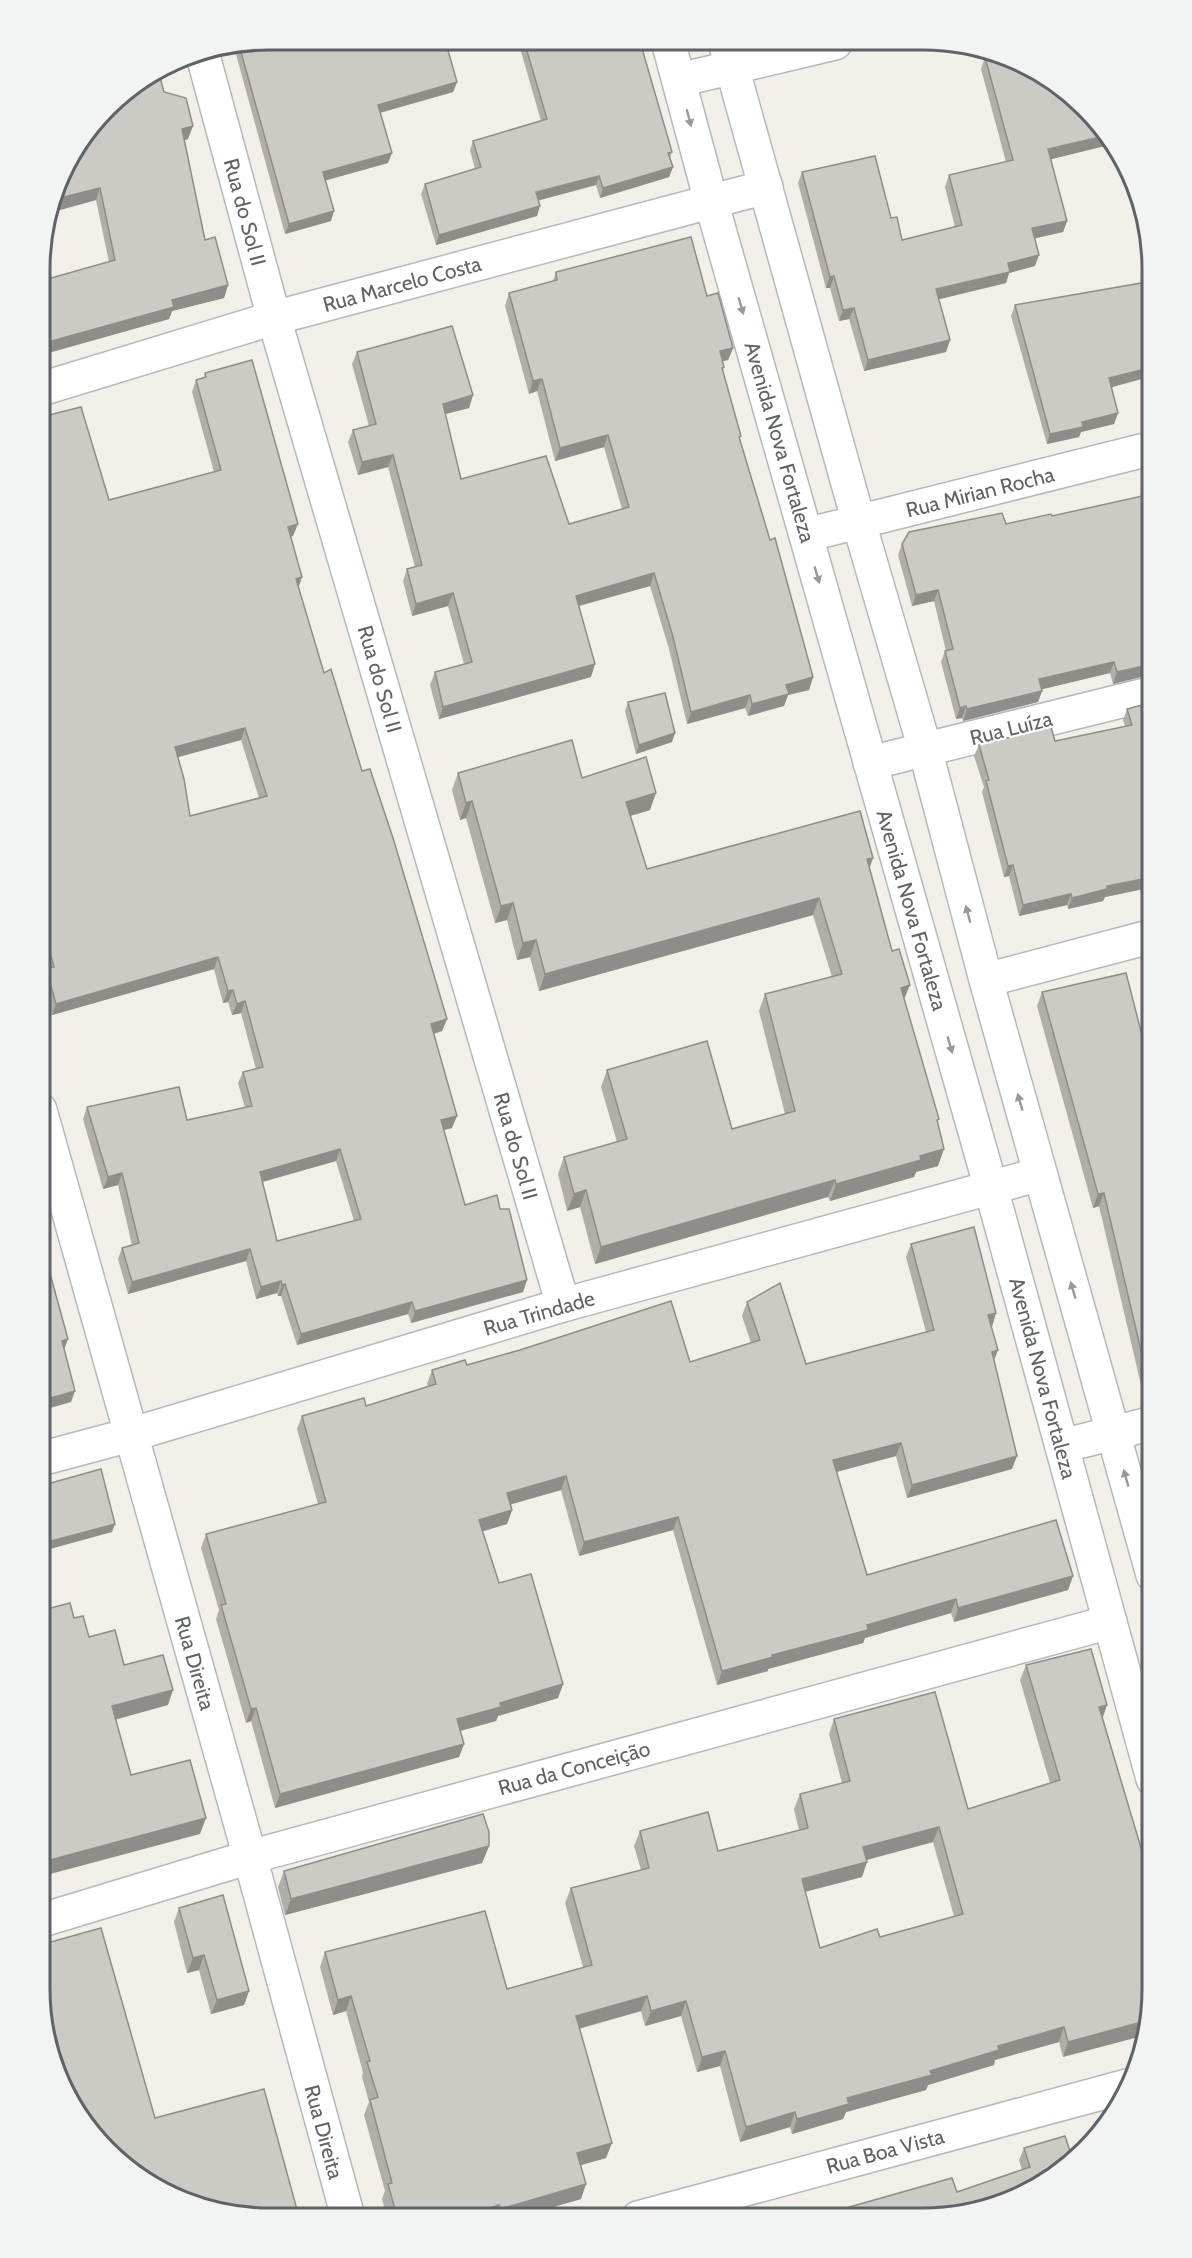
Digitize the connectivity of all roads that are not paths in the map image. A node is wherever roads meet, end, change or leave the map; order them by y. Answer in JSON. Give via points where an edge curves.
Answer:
{"nodes":[{"id":1,"x":671,"y":50,"type":"edge"},
{"id":2,"x":764,"y":50,"type":"edge"},
{"id":3,"x":728,"y":54,"type":"edge"},
{"id":4,"x":204,"y":59,"type":"edge"},
{"id":5,"x":679,"y":80,"type":"junction"},
{"id":6,"x":766,"y":188,"type":"junction"},
{"id":7,"x":711,"y":201,"type":"junction"},
{"id":8,"x":274,"y":318,"type":"junction"},
{"id":9,"x":50,"y":386,"type":"edge"},
{"id":10,"x":1142,"y":451,"type":"edge"},
{"id":11,"x":859,"y":523,"type":"junction"},
{"id":12,"x":806,"y":535,"type":"junction"},
{"id":13,"x":1142,"y":696,"type":"edge"},
{"id":14,"x":925,"y":749,"type":"junction"},
{"id":15,"x":870,"y":763,"type":"junction"},
{"id":16,"x":1142,"y":939,"type":"edge"},
{"id":17,"x":986,"y":980,"type":"junction"},
{"id":18,"x":50,"y":1146,"type":"edge"},
{"id":19,"x":1040,"y":1174,"type":"junction"},
{"id":20,"x":991,"y":1188,"type":"junction"},
{"id":21,"x":563,"y":1305,"type":"junction"},
{"id":22,"x":1142,"y":1425,"type":"edge"},
{"id":23,"x":1113,"y":1432,"type":"junction"},
{"id":24,"x":130,"y":1435,"type":"junction"},
{"id":25,"x":1062,"y":1446,"type":"junction"},
{"id":26,"x":50,"y":1456,"type":"edge"},
{"id":27,"x":1142,"y":1536,"type":"edge"},
{"id":28,"x":1110,"y":1622,"type":"junction"},
{"id":29,"x":1142,"y":1739,"type":"edge"},
{"id":30,"x":250,"y":1857,"type":"junction"},
{"id":31,"x":50,"y":1918,"type":"edge"},
{"id":32,"x":1119,"y":2088,"type":"edge"},
{"id":33,"x":346,"y":2208,"type":"edge"},
{"id":34,"x":675,"y":2208,"type":"edge"}],
"edges":[{"from":1,"to":5,"type":"street","name":"Avenida Nova Fortaleza"},
{"from":2,"to":3,"type":"street"},
{"from":3,"to":5,"type":"street"},
{"from":3,"to":6,"type":"street"},
{"from":4,"to":8,"type":"street","name":"Rua do Sol II"},
{"from":5,"to":7,"type":"street","name":"Avenida Nova Fortaleza","one_way":true},
{"from":6,"to":7,"type":"street","name":"Rua Marcelo Costa"},
{"from":6,"to":11,"type":"street"},
{"from":7,"to":8,"type":"street","name":"Rua Marcelo Costa"},
{"from":7,"to":12,"type":"street","name":"Avenida Nova Fortaleza","one_way":true},
{"from":8,"to":9,"type":"street","name":"Rua Marcelo Costa"},
{"from":8,"to":21,"type":"street","name":"Rua do Sol II"},
{"from":10,"to":11,"type":"street","name":"Rua Mirian Rocha"},
{"from":11,"to":12,"type":"street","name":"Rua Mirian Rocha"},
{"from":11,"to":14,"type":"street"},
{"from":12,"to":15,"type":"street","name":"Avenida Nova Fortaleza","one_way":true},
{"from":13,"to":14,"type":"street","name":"Rua Luíza"},
{"from":14,"to":15,"type":"street","name":"Rua Luíza"},
{"from":17,"to":14,"type":"street","one_way":true},
{"from":15,"to":20,"type":"street","name":"Avenida Nova Fortaleza","one_way":true},
{"from":16,"to":17,"type":"street"},
{"from":19,"to":17,"type":"street","one_way":true},
{"from":18,"to":24,"type":"street","name":"Rua Direita"},
{"from":19,"to":20,"type":"street","name":"Rua Trindade"},
{"from":23,"to":19,"type":"street","one_way":true},
{"from":20,"to":21,"type":"street","name":"Rua Trindade"},
{"from":20,"to":25,"type":"street","name":"Avenida Nova Fortaleza"},
{"from":21,"to":24,"type":"street","name":"Rua Trindade"},
{"from":22,"to":23,"type":"street"},
{"from":23,"to":25,"type":"street"},
{"from":27,"to":23,"type":"street","one_way":true},
{"from":24,"to":26,"type":"street","name":"Rua Trindade"},
{"from":24,"to":30,"type":"street","name":"Rua Direita"},
{"from":25,"to":28,"type":"street","name":"Avenida Nova Fortaleza"},
{"from":28,"to":29,"type":"street","name":"Avenida Nova Fortaleza"},
{"from":28,"to":30,"type":"street","name":"Rua da Conceição"},
{"from":30,"to":31,"type":"street","name":"Rua da Conceição"},
{"from":30,"to":33,"type":"street","name":"Rua Direita"},
{"from":32,"to":34,"type":"street","name":"Rua Boa Vista"}]}
